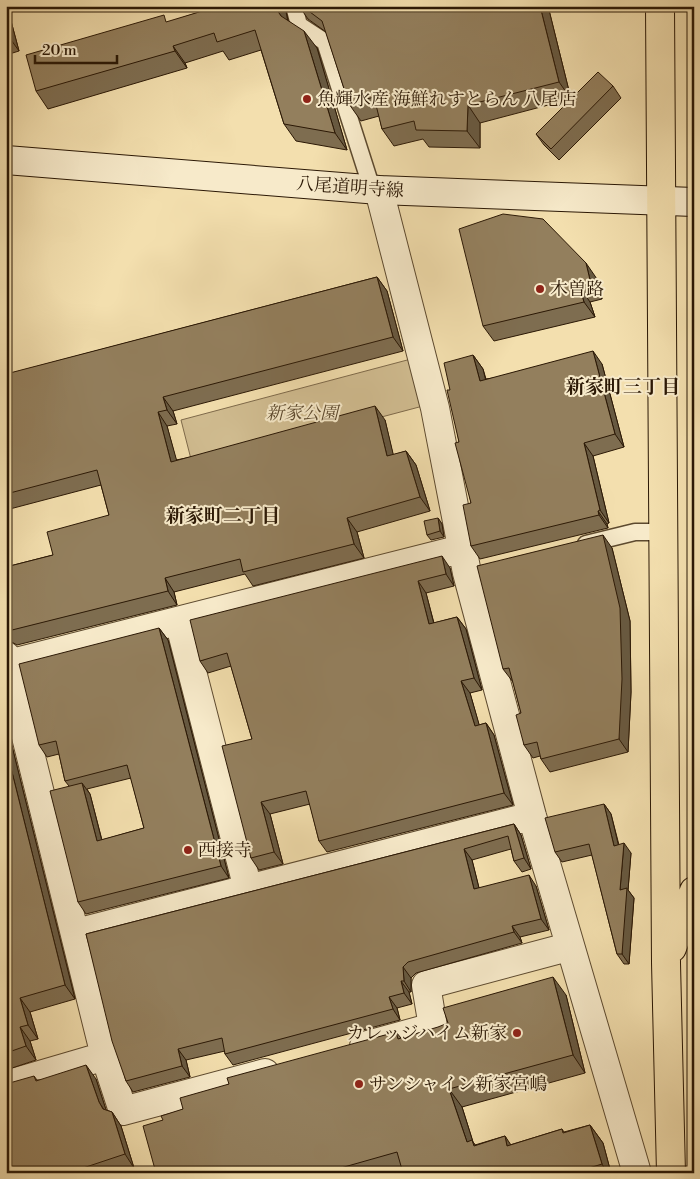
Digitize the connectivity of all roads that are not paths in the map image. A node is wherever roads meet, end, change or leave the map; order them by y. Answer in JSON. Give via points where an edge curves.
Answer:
{"nodes":[{"id":1,"x":294,"y":6,"type":"edge"},
{"id":2,"x":660,"y":6,"type":"edge"},
{"id":3,"x":6,"y":160,"type":"edge"},
{"id":4,"x":375,"y":189,"type":"junction"},
{"id":5,"x":660,"y":202,"type":"junction"},
{"id":6,"x":694,"y":202,"type":"edge"},
{"id":7,"x":663,"y":532,"type":"junction"},
{"id":8,"x":570,"y":548,"type":"edge"},
{"id":9,"x":471,"y":564,"type":"junction"},
{"id":10,"x":178,"y":621,"type":"junction"},
{"id":11,"x":7,"y":660,"type":"edge"},
{"id":12,"x":532,"y":816,"type":"junction"},
{"id":13,"x":248,"y":888,"type":"junction"},
{"id":14,"x":694,"y":891,"type":"edge"},
{"id":15,"x":76,"y":933,"type":"junction"},
{"id":16,"x":568,"y":946,"type":"junction"},
{"id":17,"x":666,"y":963,"type":"junction"},
{"id":18,"x":339,"y":1053,"type":"edge"},
{"id":19,"x":105,"y":1056,"type":"junction"},
{"id":20,"x":292,"y":1065,"type":"edge"},
{"id":21,"x":6,"y":1085,"type":"edge"},
{"id":22,"x":637,"y":1173,"type":"edge"},
{"id":23,"x":672,"y":1173,"type":"edge"}],
"edges":[{"from":1,"to":4,"type":"lane","via":[[299,25],[325,42]]},
{"from":2,"to":5,"type":"main road"},
{"from":3,"to":4,"type":"street","name":"八尾道明寺線"},
{"from":4,"to":5,"type":"street","name":"八尾道明寺線"},
{"from":4,"to":9,"type":"street","via":[[435,408]]},
{"from":5,"to":6,"type":"street","name":"八尾道明寺線"},
{"from":5,"to":7,"type":"main road"},
{"from":7,"to":8,"type":"lane","via":[[635,532]]},
{"from":7,"to":17,"type":"main road"},
{"from":9,"to":10,"type":"street"},
{"from":9,"to":12,"type":"street"},
{"from":10,"to":11,"type":"street"},
{"from":10,"to":13,"type":"street"},
{"from":11,"to":15,"type":"street"},
{"from":12,"to":13,"type":"street"},
{"from":12,"to":16,"type":"street"},
{"from":13,"to":15,"type":"street"},
{"from":14,"to":17,"type":"main road"},
{"from":15,"to":19,"type":"street"},
{"from":16,"to":18,"type":"street","via":[[426,986],[432,1027]]},
{"from":16,"to":22,"type":"street"},
{"from":17,"to":23,"type":"main road"},
{"from":19,"to":20,"type":"street","via":[[123,1111]]},
{"from":19,"to":21,"type":"street"}]}
